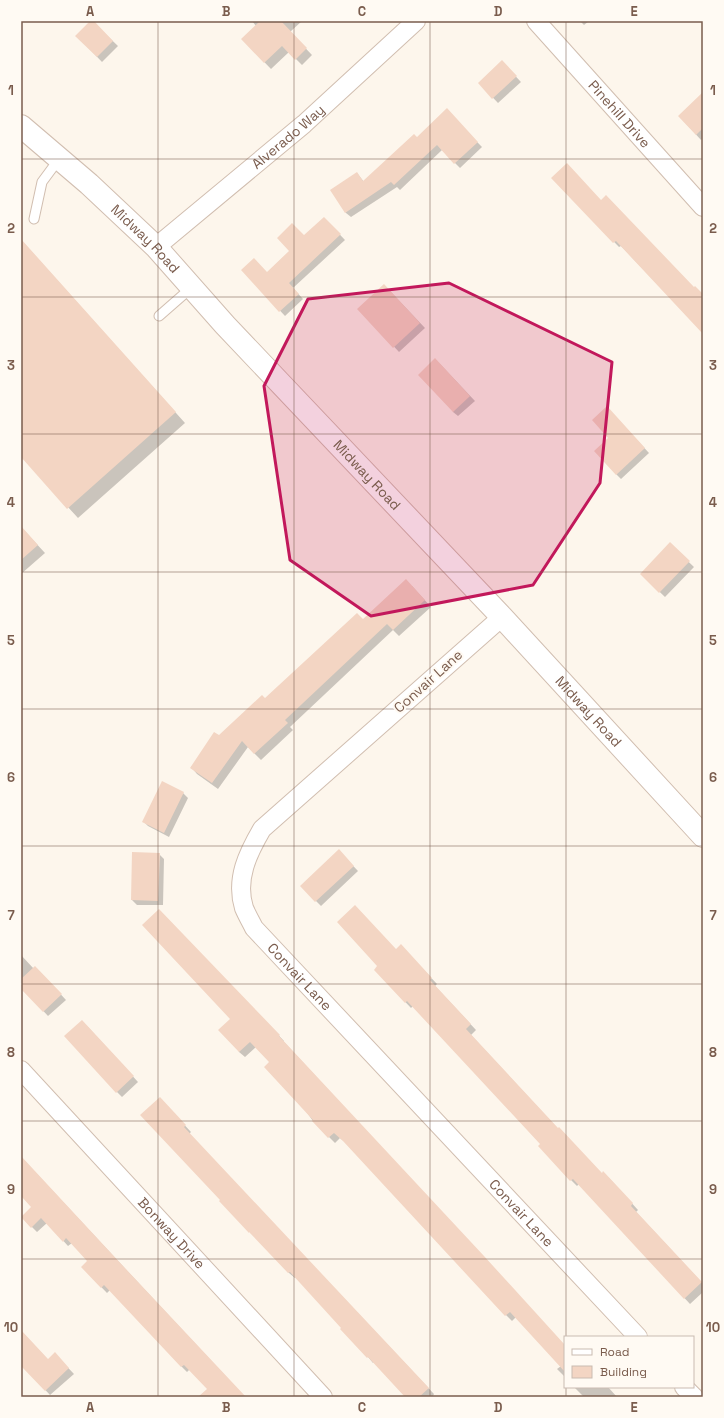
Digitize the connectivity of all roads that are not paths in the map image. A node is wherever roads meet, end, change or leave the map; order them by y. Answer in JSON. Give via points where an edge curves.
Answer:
{"nodes":[{"id":1,"x":416,"y":21,"type":"edge"},
{"id":2,"x":536,"y":21,"type":"edge"},
{"id":3,"x":21,"y":126,"type":"edge"},
{"id":4,"x":59,"y":158,"type":"junction"},
{"id":5,"x":703,"y":207,"type":"edge"},
{"id":6,"x":34,"y":219,"type":"dead end"},
{"id":7,"x":156,"y":247,"type":"junction"},
{"id":8,"x":192,"y":288,"type":"junction"},
{"id":9,"x":159,"y":316,"type":"dead end"},
{"id":10,"x":502,"y":616,"type":"junction"},
{"id":11,"x":703,"y":836,"type":"edge"},
{"id":12,"x":21,"y":1070,"type":"edge"},
{"id":13,"x":637,"y":1336,"type":"edge"},
{"id":14,"x":685,"y":1388,"type":"edge"},
{"id":15,"x":323,"y":1397,"type":"edge"},
{"id":16,"x":694,"y":1397,"type":"edge"}],
"edges":[{"from":1,"to":7,"type":"street","name":"Alverado Way","via":[[304,124]]},
{"from":2,"to":5,"type":"street","name":"Pinehill Drive"},
{"from":3,"to":4,"type":"street","name":"Midway Road"},
{"from":4,"to":6,"type":"lane","via":[[42,182]]},
{"from":4,"to":7,"type":"street","name":"Midway Road"},
{"from":7,"to":8,"type":"street","name":"Midway Road"},
{"from":8,"to":9,"type":"lane"},
{"from":8,"to":10,"type":"street","name":"Midway Road"},
{"from":10,"to":11,"type":"street","name":"Midway Road"},
{"from":10,"to":13,"type":"street","name":"Convair Lane","via":[[262,829],[250,849],[242,873],[241,894],[254,928]]},
{"from":12,"to":15,"type":"street","name":"Bonway Drive"},
{"from":14,"to":16,"type":"street"}]}
